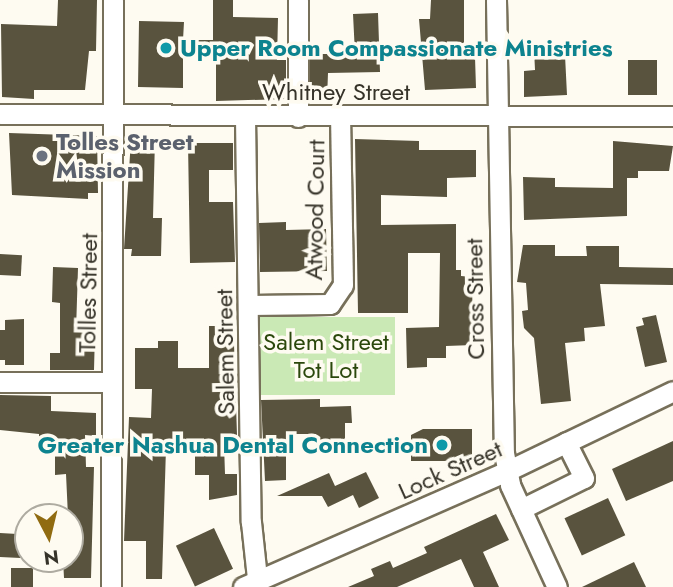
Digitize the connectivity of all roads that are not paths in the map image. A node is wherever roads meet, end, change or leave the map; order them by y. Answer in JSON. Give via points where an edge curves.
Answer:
{"nodes":[{"id":1,"x":113,"y":0,"type":"edge"},
{"id":2,"x":298,"y":0,"type":"edge"},
{"id":3,"x":496,"y":0,"type":"edge"},
{"id":4,"x":0,"y":114,"type":"edge"},
{"id":5,"x":497,"y":115,"type":"junction"},
{"id":6,"x":673,"y":116,"type":"edge"},
{"id":7,"x":115,"y":117,"type":"junction"},
{"id":8,"x":246,"y":117,"type":"junction"},
{"id":9,"x":298,"y":117,"type":"junction"},
{"id":10,"x":340,"y":117,"type":"junction"},
{"id":11,"x":250,"y":305,"type":"junction"},
{"id":12,"x":0,"y":382,"type":"edge"},
{"id":13,"x":111,"y":382,"type":"junction"},
{"id":14,"x":673,"y":391,"type":"edge"},
{"id":15,"x":566,"y":442,"type":"junction"},
{"id":16,"x":507,"y":471,"type":"junction"},
{"id":17,"x":521,"y":509,"type":"junction"},
{"id":18,"x":253,"y":585,"type":"edge"},
{"id":19,"x":111,"y":587,"type":"edge"},
{"id":20,"x":557,"y":587,"type":"edge"}],
"edges":[{"from":1,"to":7,"type":"street","name":"Tolles Street"},
{"from":2,"to":9,"type":"street"},
{"from":3,"to":5,"type":"street","name":"Cross Street"},
{"from":4,"to":7,"type":"street","name":"Whitney Street"},
{"from":5,"to":6,"type":"street","name":"Whitney Street"},
{"from":5,"to":10,"type":"street","name":"Whitney Street"},
{"from":5,"to":16,"type":"street","name":"Cross Street","via":[[501,407]]},
{"from":7,"to":8,"type":"street","name":"Whitney Street"},
{"from":7,"to":13,"type":"street","name":"Tolles Street"},
{"from":8,"to":9,"type":"street","name":"Whitney Street"},
{"from":8,"to":11,"type":"street","name":"Salem Street"},
{"from":9,"to":10,"type":"street","name":"Whitney Street"},
{"from":10,"to":11,"type":"street","name":"Atwood Court","via":[[342,285],[330,304]]},
{"from":11,"to":18,"type":"street","name":"Salem Street"},
{"from":12,"to":13,"type":"street"},
{"from":13,"to":19,"type":"street","name":"Tolles Street"},
{"from":14,"to":15,"type":"street","name":"Lock Street"},
{"from":15,"to":16,"type":"street","name":"Lock Street"},
{"from":15,"to":17,"type":"street","via":[[583,478]]},
{"from":16,"to":17,"type":"street","name":"Cross Street"},
{"from":16,"to":18,"type":"street","name":"Lock Street"},
{"from":17,"to":20,"type":"street","name":"Cross Street"}]}
